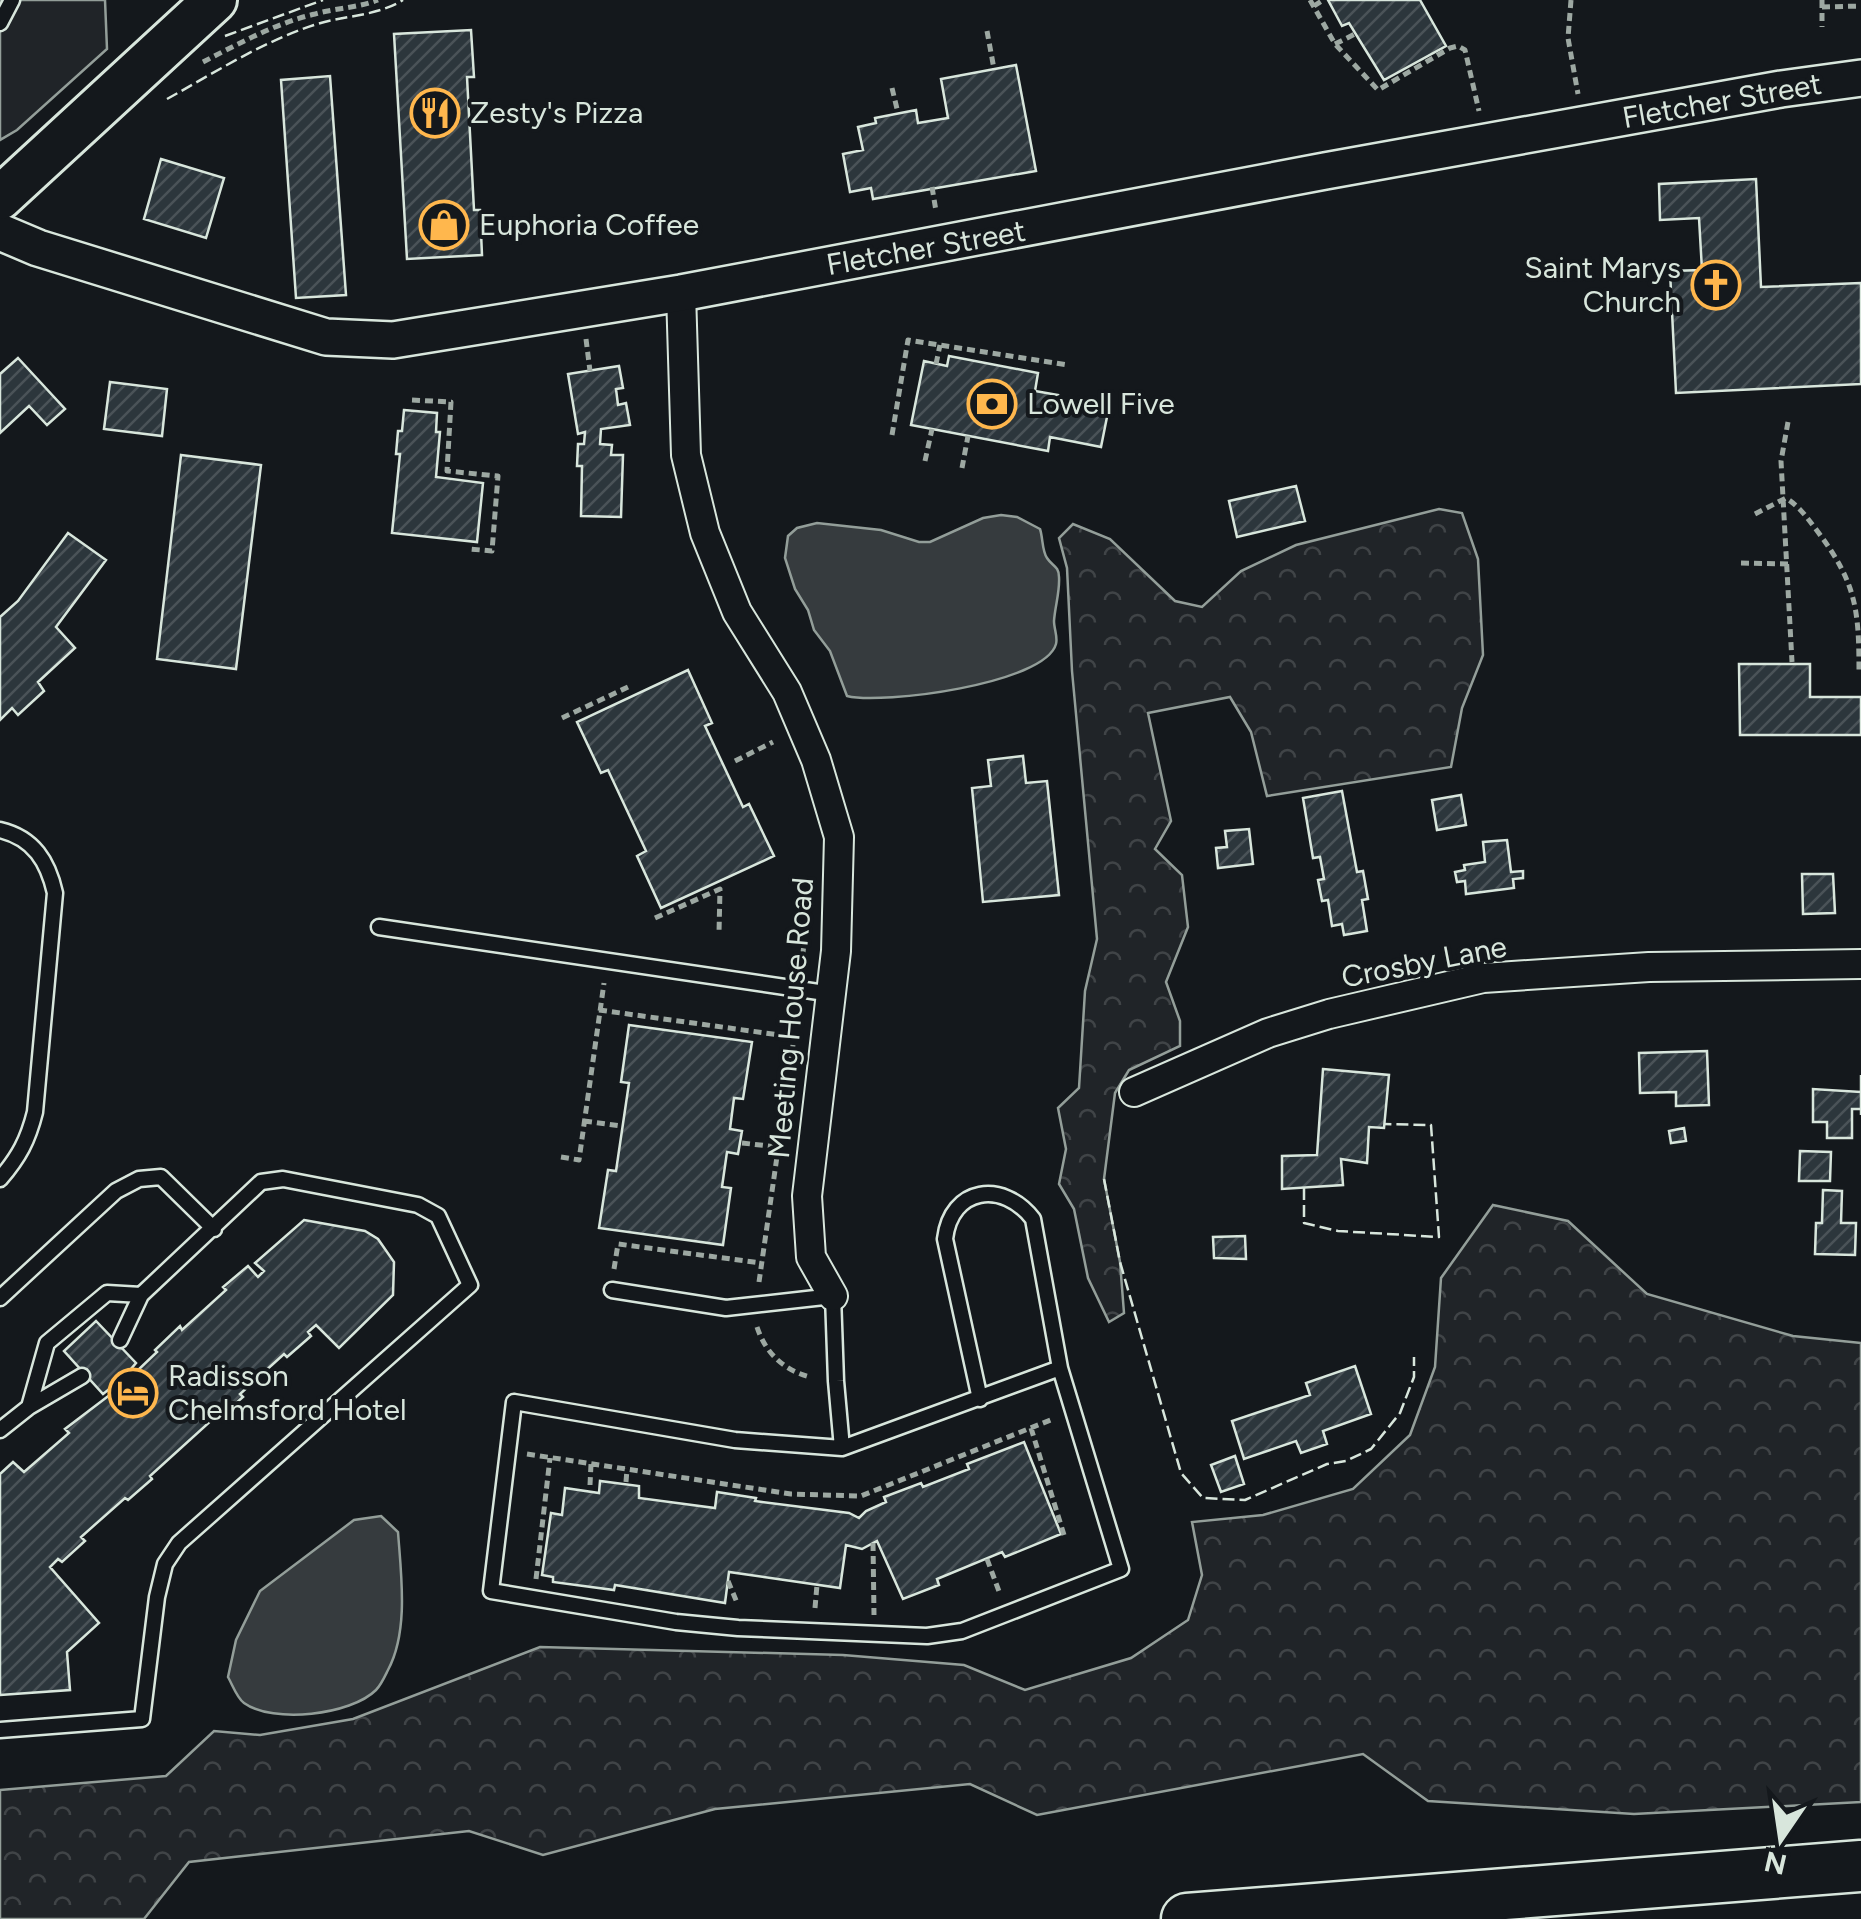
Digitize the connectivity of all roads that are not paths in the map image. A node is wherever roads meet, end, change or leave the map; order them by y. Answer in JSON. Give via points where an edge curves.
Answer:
{"nodes":[{"id":1,"x":12,"y":0,"type":"edge"},
{"id":2,"x":215,"y":0,"type":"edge"},
{"id":3,"x":0,"y":23,"type":"edge"},
{"id":4,"x":1861,"y":78,"type":"edge"},
{"id":5,"x":0,"y":198,"type":"edge"},
{"id":6,"x":0,"y":232,"type":"edge"},
{"id":7,"x":681,"y":293,"type":"junction"},
{"id":8,"x":0,"y":830,"type":"edge"},
{"id":9,"x":379,"y":927,"type":"dead end"},
{"id":10,"x":1861,"y":964,"type":"edge"},
{"id":11,"x":832,"y":994,"type":"junction"},
{"id":12,"x":1134,"y":1092,"type":"dead end"},
{"id":13,"x":0,"y":1179,"type":"edge"},
{"id":14,"x":214,"y":1229,"type":"junction"},
{"id":15,"x":612,"y":1290,"type":"dead end"},
{"id":16,"x":141,"y":1296,"type":"junction"},
{"id":17,"x":833,"y":1296,"type":"junction"},
{"id":18,"x":0,"y":1298,"type":"edge"},
{"id":19,"x":120,"y":1340,"type":"dead end"},
{"id":20,"x":1060,"y":1368,"type":"junction"},
{"id":21,"x":82,"y":1376,"type":"dead end"},
{"id":22,"x":980,"y":1399,"type":"junction"},
{"id":23,"x":29,"y":1407,"type":"junction"},
{"id":24,"x":0,"y":1430,"type":"edge"},
{"id":25,"x":842,"y":1448,"type":"junction"},
{"id":26,"x":0,"y":1730,"type":"edge"},
{"id":27,"x":1861,"y":1866,"type":"edge"},
{"id":28,"x":1187,"y":1919,"type":"edge"}],
"edges":[{"from":1,"to":3,"type":"lane"},
{"from":2,"to":5,"type":"main road"},
{"from":4,"to":7,"type":"street","name":"Fletcher Street"},
{"from":6,"to":7,"type":"street","name":"Fletcher Street","via":[[326,337],[393,340]]},
{"from":7,"to":11,"type":"street","name":"Meeting House Road","via":[[686,455],[706,534],[737,612],[787,692],[839,838]]},
{"from":8,"to":13,"type":"lane","via":[[32,845],[56,893],[35,1112],[29,1137]]},
{"from":9,"to":11,"type":"lane"},
{"from":10,"to":12,"type":"street","name":"Crosby Lane","via":[[1484,978],[1283,1028]]},
{"from":11,"to":17,"type":"street","name":"Meeting House Road","via":[[807,1196],[811,1257]]},
{"from":14,"to":16,"type":"lane"},
{"from":14,"to":18,"type":"lane","via":[[161,1177],[139,1179],[116,1192]]},
{"from":14,"to":26,"type":"lane","via":[[261,1182],[283,1179],[418,1205],[438,1216],[470,1284],[180,1543],[165,1564],[157,1598],[142,1719]]},
{"from":15,"to":17,"type":"lane","via":[[726,1308]]},
{"from":16,"to":19,"type":"lane"},
{"from":16,"to":23,"type":"lane","via":[[107,1293],[48,1343]]},
{"from":17,"to":25,"type":"lane"},
{"from":20,"to":22,"type":"lane"},
{"from":20,"to":22,"type":"lane","via":[[1033,1219],[1004,1194],[984,1194],[953,1214],[946,1239]]},
{"from":20,"to":25,"type":"lane","via":[[1120,1569],[962,1630],[927,1636],[676,1622],[491,1591],[514,1402],[735,1440]]},
{"from":21,"to":23,"type":"lane"},
{"from":22,"to":25,"type":"lane"},
{"from":23,"to":24,"type":"lane"},
{"from":27,"to":28,"type":"highway"}]}
